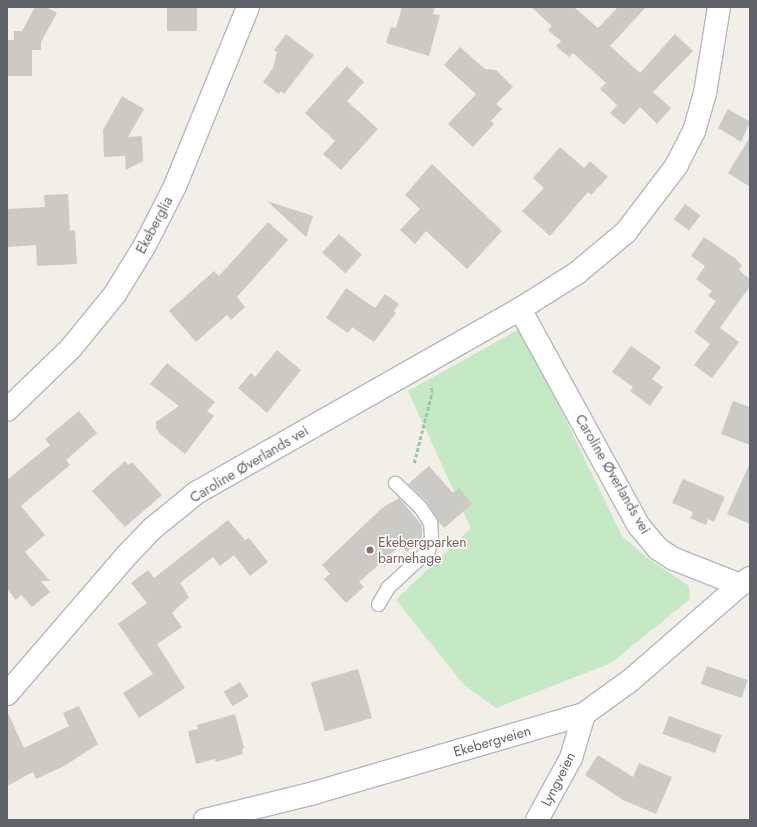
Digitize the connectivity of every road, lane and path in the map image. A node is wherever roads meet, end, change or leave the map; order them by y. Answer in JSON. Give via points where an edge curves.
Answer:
{"nodes":[{"id":1,"x":248,"y":7,"type":"edge"},
{"id":2,"x":719,"y":7,"type":"edge"},
{"id":3,"x":520,"y":308,"type":"junction"},
{"id":4,"x":430,"y":358,"type":"junction"},
{"id":5,"x":7,"y":410,"type":"edge"},
{"id":6,"x":414,"y":463,"type":"dead end"},
{"id":7,"x":395,"y":483,"type":"dead end"},
{"id":8,"x":745,"y":582,"type":"edge"},
{"id":9,"x":378,"y":604,"type":"dead end"},
{"id":10,"x":7,"y":694,"type":"edge"},
{"id":11,"x":584,"y":714,"type":"junction"},
{"id":12,"x":205,"y":820,"type":"edge"},
{"id":13,"x":537,"y":820,"type":"edge"}],
"edges":[{"from":1,"to":5,"type":"street","name":"Ekeberglia","via":[[175,186],[138,257],[115,294],[71,348]]},
{"from":2,"to":3,"type":"street","name":"Caroline Øverlands vei","via":[[702,101],[694,131],[677,165],[626,232],[577,273]]},
{"from":3,"to":4,"type":"street","name":"Caroline Øverlands vei"},
{"from":3,"to":8,"type":"street","name":"Caroline Øverlands vei","via":[[640,526],[658,549],[674,559]]},
{"from":4,"to":6,"type":"path","via":[[432,392]]},
{"from":4,"to":10,"type":"street","name":"Caroline Øverlands vei","via":[[196,493],[153,528],[126,556]]},
{"from":7,"to":9,"type":"lane","via":[[420,507],[430,522],[431,536],[428,550],[388,587]]},
{"from":8,"to":11,"type":"street","name":"Ekebergveien","via":[[631,680]]},
{"from":11,"to":12,"type":"street","name":"Ekebergveien","via":[[314,793]]},
{"from":11,"to":13,"type":"street","name":"Lyngveien","via":[[571,758]]}]}
